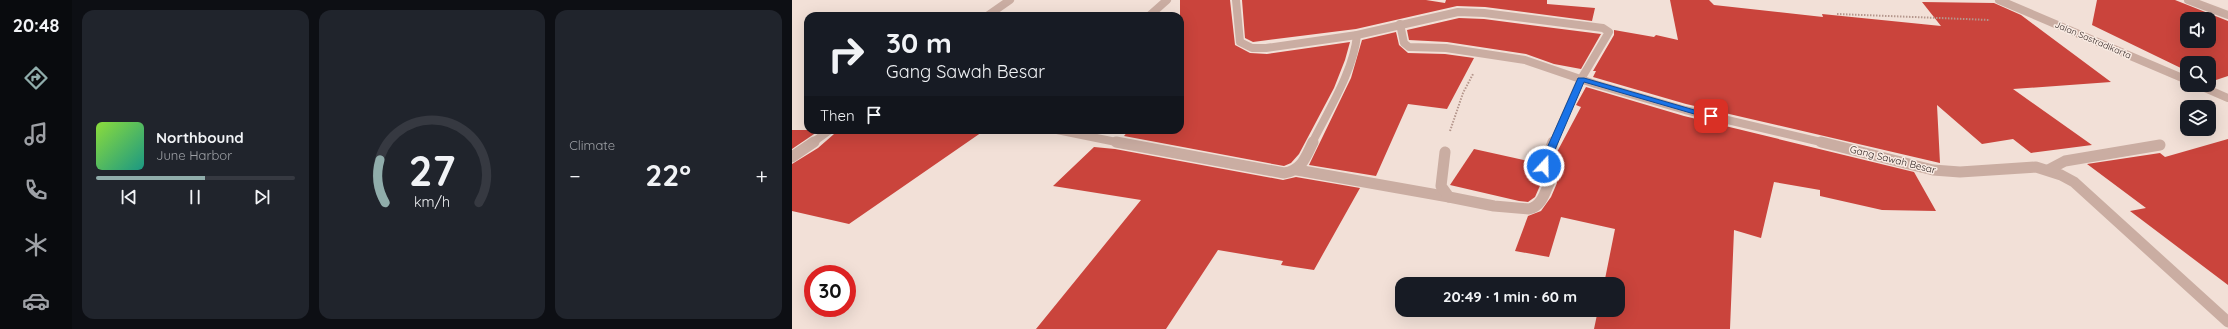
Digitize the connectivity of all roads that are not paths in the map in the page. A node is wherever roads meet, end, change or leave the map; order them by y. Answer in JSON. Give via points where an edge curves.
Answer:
{"nodes":[{"id":1,"x":1010,"y":0,"type":"edge"},
{"id":2,"x":1167,"y":0,"type":"edge"},
{"id":3,"x":1236,"y":0,"type":"edge"},
{"id":4,"x":1999,"y":0,"type":"edge"},
{"id":5,"x":2188,"y":0,"type":"edge"},
{"id":6,"x":994,"y":12,"type":"edge"},
{"id":7,"x":1154,"y":12,"type":"edge"},
{"id":8,"x":2228,"y":15,"type":"edge"},
{"id":9,"x":1400,"y":24,"type":"junction"},
{"id":10,"x":1357,"y":35,"type":"junction"},
{"id":11,"x":2180,"y":77,"type":"edge"},
{"id":12,"x":1581,"y":79,"type":"junction"},
{"id":13,"x":2214,"y":92,"type":"edge"},
{"id":14,"x":2228,"y":98,"type":"edge"},
{"id":15,"x":824,"y":134,"type":"edge"},
{"id":16,"x":1078,"y":134,"type":"edge"},
{"id":17,"x":2160,"y":145,"type":"dead end"},
{"id":18,"x":1445,"y":152,"type":"road end"},
{"id":19,"x":792,"y":157,"type":"edge"},
{"id":20,"x":1296,"y":170,"type":"junction"},
{"id":21,"x":2048,"y":170,"type":"junction"},
{"id":22,"x":1449,"y":197,"type":"junction"},
{"id":23,"x":2228,"y":322,"type":"edge"}],
"edges":[{"from":1,"to":6,"type":"street"},
{"from":2,"to":7,"type":"street"},
{"from":3,"to":10,"type":"street","via":[[1238,36],[1245,46],[1266,48]]},
{"from":4,"to":11,"type":"street","name":"Jalan Sastradikarta"},
{"from":5,"to":8,"type":"street"},
{"from":9,"to":10,"type":"street"},
{"from":9,"to":12,"type":"street","name":"Gang Sawah Besar","via":[[1405,46],[1446,48],[1525,60]]},
{"from":9,"to":12,"type":"street","via":[[1467,11],[1603,28],[1609,32],[1608,36]]},
{"from":10,"to":20,"type":"street","via":[[1356,49],[1350,65],[1302,164]]},
{"from":12,"to":21,"type":"street","name":"Gang Sawah Besar","via":[[1685,110],[1933,170]]},
{"from":12,"to":22,"type":"street","via":[[1546,158],[1544,166],[1550,181],[1539,204],[1533,209],[1519,209]]},
{"from":13,"to":14,"type":"street"},
{"from":15,"to":19,"type":"street"},
{"from":16,"to":20,"type":"street","via":[[1262,170],[1284,173]]},
{"from":17,"to":21,"type":"street","via":[[2065,161]]},
{"from":18,"to":22,"type":"street","via":[[1441,186]]},
{"from":20,"to":22,"type":"street"},
{"from":21,"to":23,"type":"street","name":"Gang Sawah Besar","via":[[2074,182]]}]}
